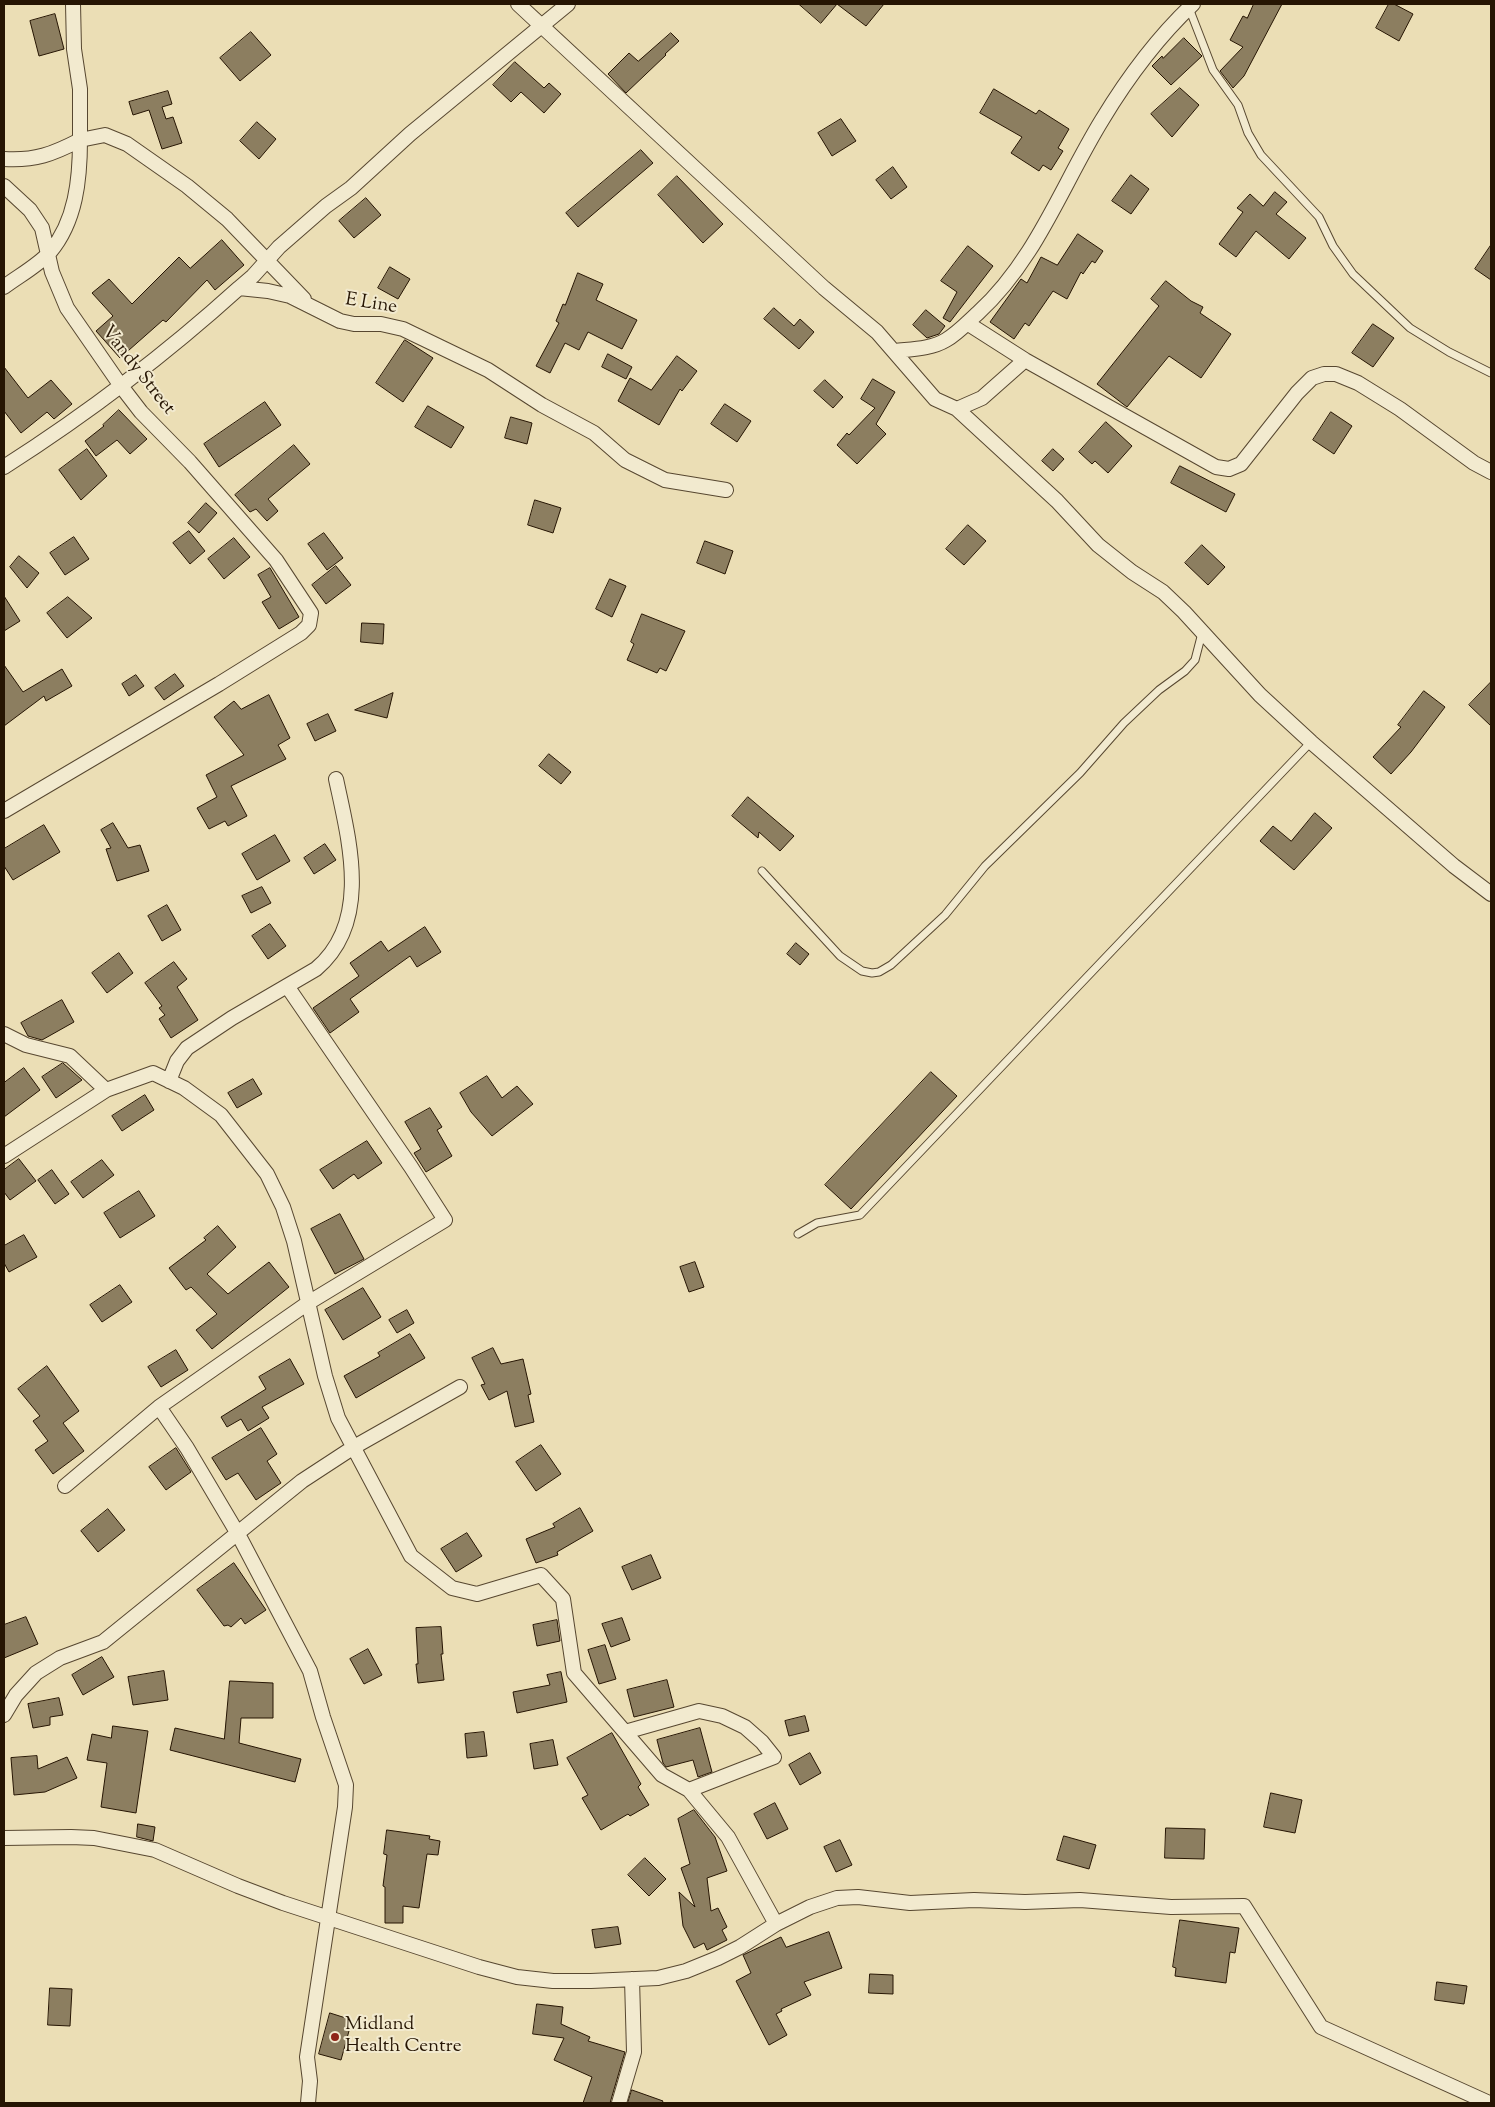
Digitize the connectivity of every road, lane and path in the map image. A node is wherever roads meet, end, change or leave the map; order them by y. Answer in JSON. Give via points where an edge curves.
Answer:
{"nodes":[{"id":1,"x":73,"y":4,"type":"edge"},
{"id":2,"x":518,"y":4,"type":"edge"},
{"id":3,"x":568,"y":4,"type":"edge"},
{"id":4,"x":1191,"y":6,"type":"edge"},
{"id":5,"x":542,"y":25,"type":"junction"},
{"id":6,"x":80,"y":140,"type":"junction"},
{"id":7,"x":4,"y":159,"type":"edge"},
{"id":8,"x":4,"y":186,"type":"edge"},
{"id":9,"x":49,"y":253,"type":"junction"},
{"id":10,"x":266,"y":261,"type":"junction"},
{"id":11,"x":4,"y":287,"type":"edge"},
{"id":12,"x":239,"y":288,"type":"junction"},
{"id":13,"x":314,"y":308,"type":"junction"},
{"id":14,"x":967,"y":323,"type":"junction"},
{"id":15,"x":895,"y":351,"type":"junction"},
{"id":16,"x":1025,"y":360,"type":"junction"},
{"id":17,"x":1491,"y":373,"type":"edge"},
{"id":18,"x":122,"y":386,"type":"junction"},
{"id":19,"x":957,"y":409,"type":"junction"},
{"id":20,"x":4,"y":467,"type":"edge"},
{"id":21,"x":1491,"y":472,"type":"edge"},
{"id":22,"x":726,"y":490,"type":"dead end"},
{"id":23,"x":1202,"y":633,"type":"junction"},
{"id":24,"x":1310,"y":742,"type":"junction"},
{"id":25,"x":336,"y":779,"type":"dead end"},
{"id":26,"x":4,"y":811,"type":"edge"},
{"id":27,"x":762,"y":872,"type":"dead end"},
{"id":28,"x":1491,"y":894,"type":"edge"},
{"id":29,"x":287,"y":986,"type":"junction"},
{"id":30,"x":4,"y":1034,"type":"edge"},
{"id":31,"x":169,"y":1081,"type":"junction"},
{"id":32,"x":106,"y":1090,"type":"junction"},
{"id":33,"x":4,"y":1156,"type":"edge"},
{"id":34,"x":798,"y":1234,"type":"dead end"},
{"id":35,"x":308,"y":1303,"type":"junction"},
{"id":36,"x":460,"y":1387,"type":"dead end"},
{"id":37,"x":159,"y":1407,"type":"junction"},
{"id":38,"x":354,"y":1447,"type":"junction"},
{"id":39,"x":65,"y":1486,"type":"dead end"},
{"id":40,"x":238,"y":1534,"type":"junction"},
{"id":41,"x":4,"y":1715,"type":"edge"},
{"id":42,"x":625,"y":1732,"type":"junction"},
{"id":43,"x":689,"y":1790,"type":"junction"},
{"id":44,"x":5,"y":1842,"type":"edge"},
{"id":45,"x":329,"y":1916,"type":"junction"},
{"id":46,"x":776,"y":1924,"type":"junction"},
{"id":47,"x":632,"y":1979,"type":"junction"},
{"id":48,"x":308,"y":2103,"type":"edge"},
{"id":49,"x":619,"y":2103,"type":"edge"},
{"id":50,"x":1489,"y":2103,"type":"edge"}],
"edges":[{"from":1,"to":6,"type":"street","via":[[74,49],[80,88]]},
{"from":2,"to":5,"type":"street"},
{"from":3,"to":5,"type":"street"},
{"from":4,"to":14,"type":"street","via":[[1146,54],[1102,119],[1044,228],[1021,264],[991,301]]},
{"from":4,"to":17,"type":"lane","via":[[1213,70],[1238,105],[1248,133],[1261,155],[1319,217],[1333,246],[1353,274],[1410,328]]},
{"from":5,"to":10,"type":"street","via":[[410,134]]},
{"from":5,"to":15,"type":"street","via":[[694,169]]},
{"from":6,"to":7,"type":"street","via":[[38,158]]},
{"from":6,"to":9,"type":"street","via":[[79,181],[73,206],[68,223]]},
{"from":6,"to":10,"type":"street","via":[[105,135],[127,144],[227,219]]},
{"from":8,"to":9,"type":"street","name":"Vandy Street","via":[[30,210],[42,228]]},
{"from":9,"to":11,"type":"street"},
{"from":9,"to":18,"type":"street","name":"Vandy Street","via":[[52,272],[67,308]]},
{"from":10,"to":12,"type":"street"},
{"from":10,"to":13,"type":"street"},
{"from":12,"to":13,"type":"street","name":"E Line","via":[[290,296]]},
{"from":12,"to":18,"type":"street"},
{"from":13,"to":22,"type":"street","name":"E Line","via":[[340,321],[403,329],[488,370],[542,405],[594,432],[625,460],[665,480]]},
{"from":14,"to":15,"type":"street","via":[[934,345]]},
{"from":14,"to":16,"type":"street"},
{"from":15,"to":19,"type":"street","via":[[935,399]]},
{"from":16,"to":19,"type":"street","via":[[982,398]]},
{"from":16,"to":21,"type":"street","via":[[1216,466],[1229,469],[1241,464],[1312,378],[1336,374],[1358,383],[1400,409]]},
{"from":18,"to":20,"type":"street"},
{"from":18,"to":26,"type":"street","name":"Vandy Street","via":[[141,412],[190,462],[276,560],[311,613],[309,624],[301,633],[219,684]]},
{"from":19,"to":23,"type":"street","via":[[1057,501],[1098,545],[1163,592]]},
{"from":23,"to":24,"type":"street"},
{"from":23,"to":27,"type":"lane","via":[[1195,660],[1185,671],[1124,723],[1080,773],[985,866],[945,915],[880,972],[862,971],[840,956]]},
{"from":24,"to":28,"type":"street"},
{"from":24,"to":34,"type":"lane","via":[[860,1215],[817,1223]]},
{"from":25,"to":29,"type":"street","via":[[348,835],[351,906],[339,944],[327,959]]},
{"from":29,"to":31,"type":"street","via":[[187,1048],[177,1061]]},
{"from":29,"to":35,"type":"street","via":[[445,1220]]},
{"from":30,"to":32,"type":"street","via":[[26,1045],[70,1056]]},
{"from":31,"to":32,"type":"street","via":[[153,1073]]},
{"from":31,"to":35,"type":"street","via":[[221,1114],[267,1174],[292,1233]]},
{"from":32,"to":33,"type":"street"},
{"from":35,"to":37,"type":"street"},
{"from":35,"to":38,"type":"street","via":[[338,1418]]},
{"from":36,"to":38,"type":"street"},
{"from":37,"to":39,"type":"street"},
{"from":37,"to":40,"type":"street"},
{"from":38,"to":40,"type":"street","via":[[302,1480]]},
{"from":38,"to":42,"type":"street","via":[[412,1556],[452,1588],[477,1594],[541,1575],[563,1598],[574,1673]]},
{"from":40,"to":41,"type":"street","via":[[103,1642],[60,1658],[36,1673],[16,1695]]},
{"from":40,"to":45,"type":"street","via":[[310,1671],[346,1785]]},
{"from":42,"to":43,"type":"street","via":[[662,1775]]},
{"from":42,"to":43,"type":"street","via":[[699,1711],[722,1716],[745,1727],[774,1757]]},
{"from":43,"to":46,"type":"street","via":[[728,1837]]},
{"from":44,"to":45,"type":"street","via":[[94,1838],[155,1850],[238,1886]]},
{"from":45,"to":47,"type":"street","via":[[517,1977],[591,1982]]},
{"from":45,"to":48,"type":"street","via":[[307,2057]]},
{"from":46,"to":47,"type":"street","via":[[740,1946],[686,1971],[658,1978]]},
{"from":46,"to":50,"type":"street","via":[[836,1898],[858,1897],[910,1904],[1080,1900],[1171,1907],[1244,1906],[1320,2027]]},
{"from":47,"to":49,"type":"street","via":[[634,2052]]}]}
